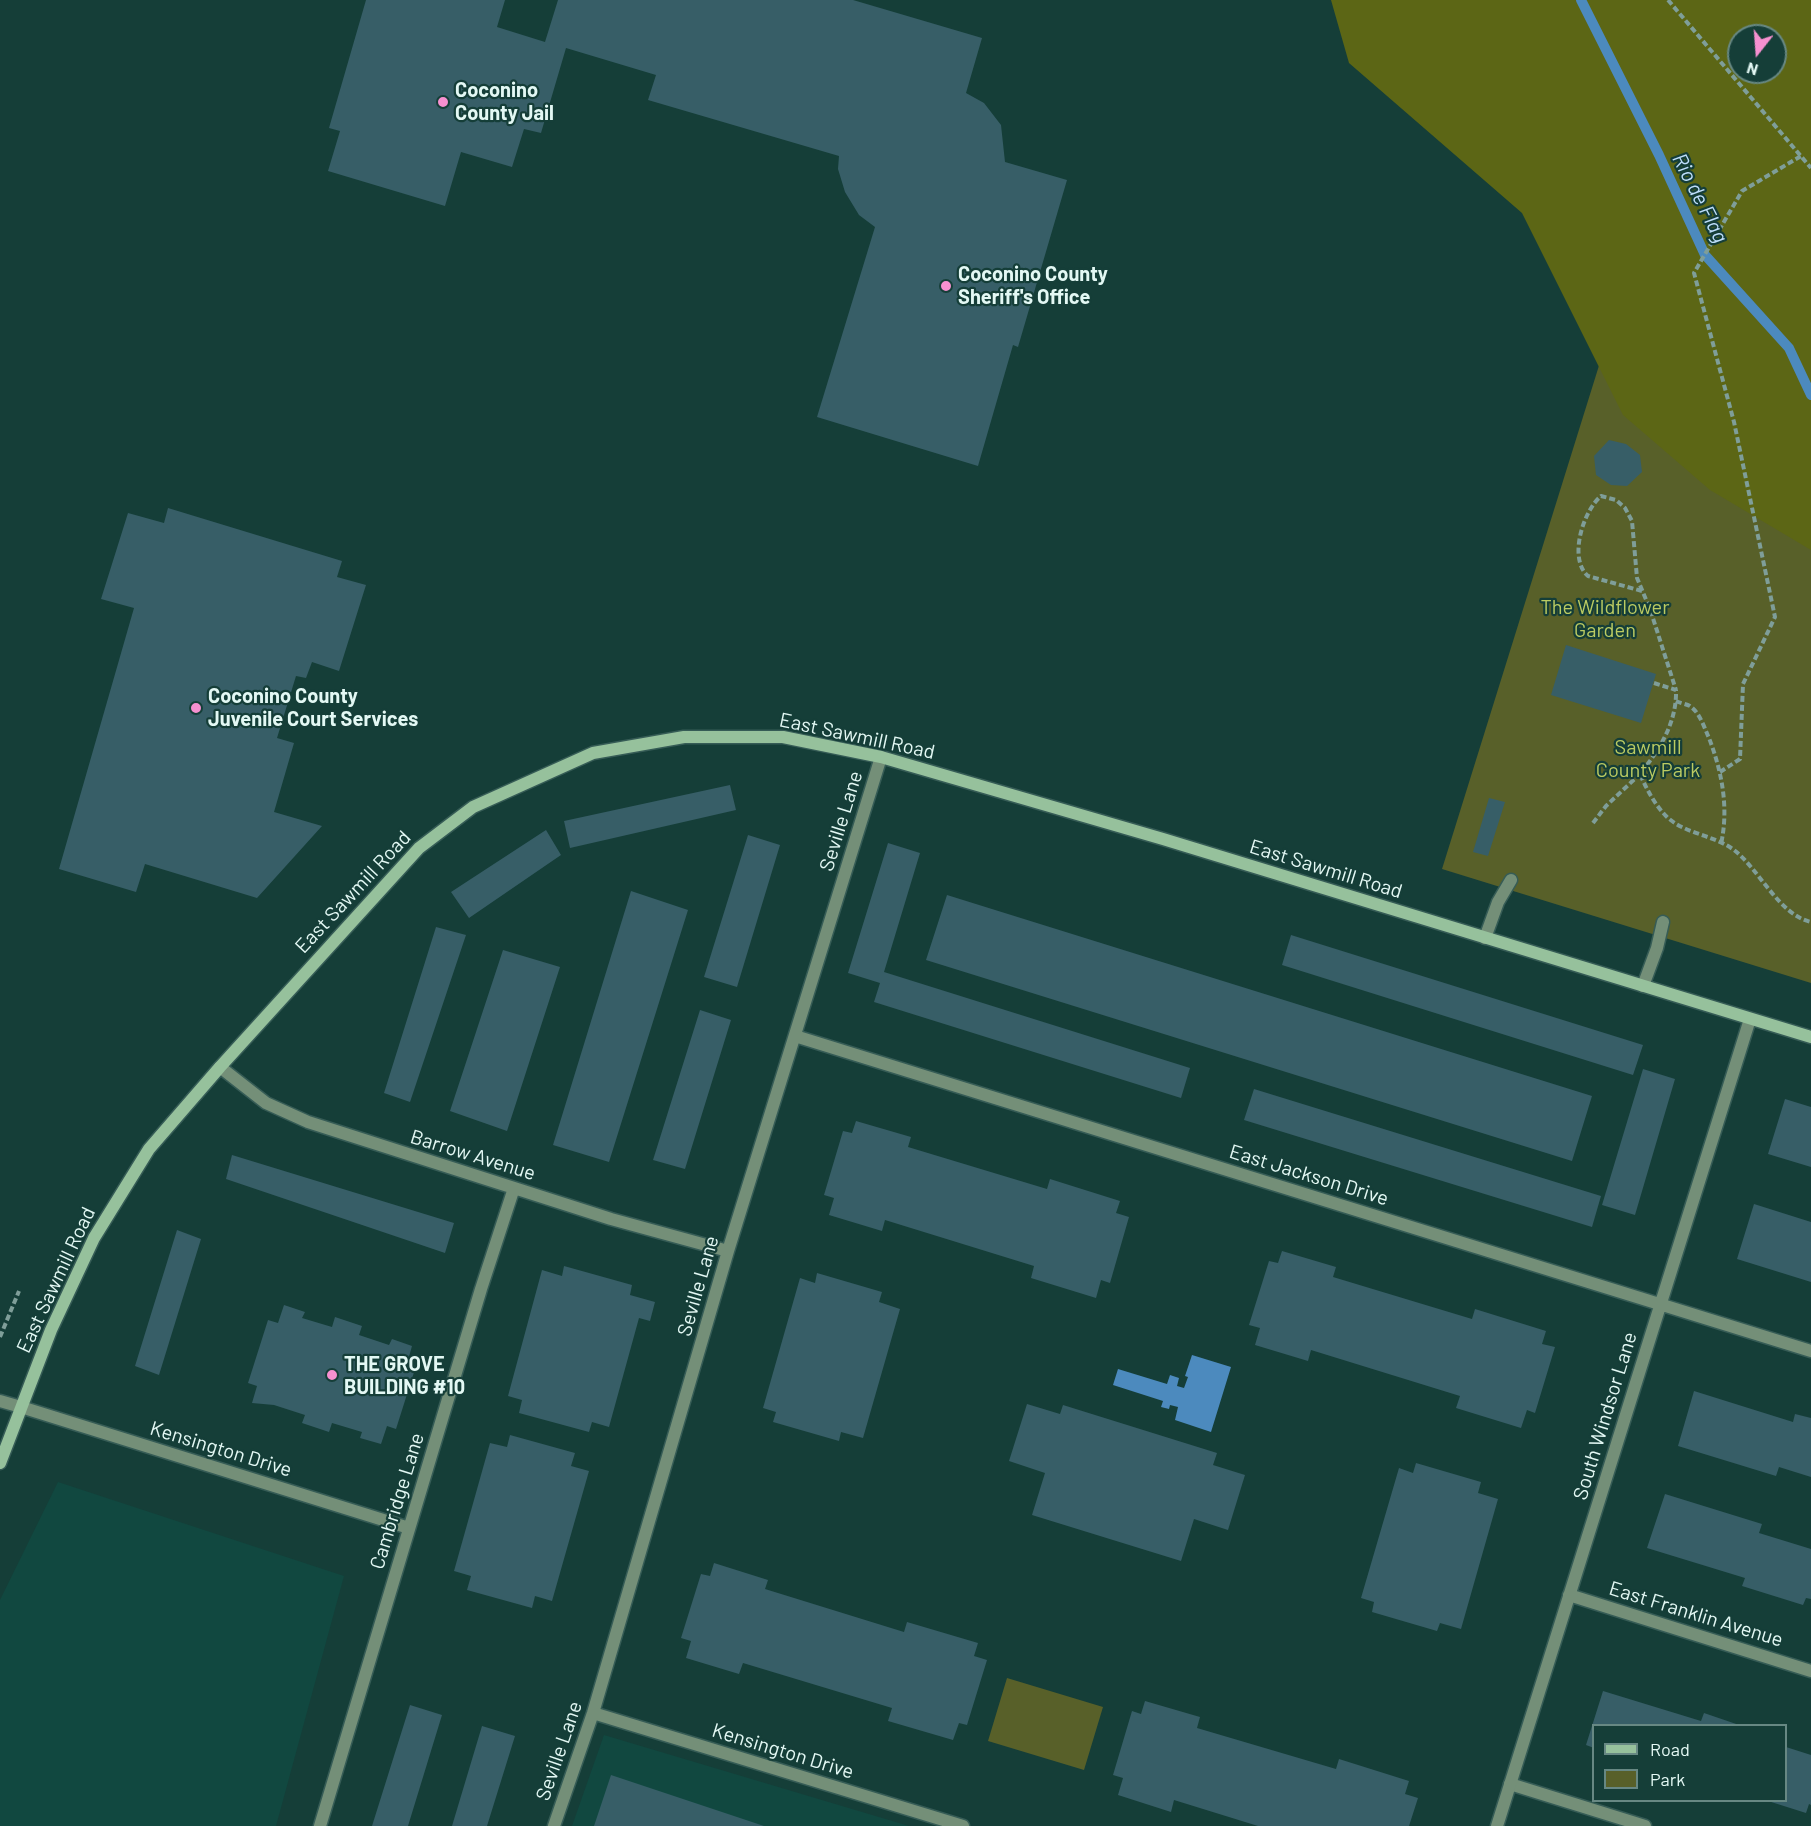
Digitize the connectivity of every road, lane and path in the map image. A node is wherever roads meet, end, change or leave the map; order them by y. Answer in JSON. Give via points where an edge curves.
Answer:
{"nodes":[{"id":1,"x":1668,"y":0,"type":"edge"},
{"id":2,"x":1802,"y":156,"type":"junction"},
{"id":3,"x":1811,"y":168,"type":"edge"},
{"id":4,"x":1642,"y":591,"type":"junction"},
{"id":5,"x":1654,"y":683,"type":"dead end"},
{"id":6,"x":1676,"y":690,"type":"junction"},
{"id":7,"x":1676,"y":701,"type":"junction"},
{"id":8,"x":881,"y":757,"type":"junction"},
{"id":9,"x":1720,"y":772,"type":"junction"},
{"id":10,"x":1640,"y":774,"type":"junction"},
{"id":11,"x":1593,"y":823,"type":"dead end"},
{"id":12,"x":1721,"y":843,"type":"junction"},
{"id":13,"x":1511,"y":880,"type":"dead end"},
{"id":14,"x":1664,"y":922,"type":"dead end"},
{"id":15,"x":1811,"y":922,"type":"edge"},
{"id":16,"x":1485,"y":938,"type":"junction"},
{"id":17,"x":1643,"y":986,"type":"junction"},
{"id":18,"x":1750,"y":1019,"type":"junction"},
{"id":19,"x":795,"y":1036,"type":"junction"},
{"id":20,"x":1811,"y":1037,"type":"edge"},
{"id":21,"x":220,"y":1067,"type":"junction"},
{"id":22,"x":514,"y":1188,"type":"junction"},
{"id":23,"x":728,"y":1251,"type":"junction"},
{"id":24,"x":19,"y":1291,"type":"dead end"},
{"id":25,"x":1661,"y":1304,"type":"junction"},
{"id":26,"x":0,"y":1337,"type":"edge"},
{"id":27,"x":1811,"y":1351,"type":"edge"},
{"id":28,"x":0,"y":1401,"type":"edge"},
{"id":29,"x":21,"y":1407,"type":"junction"},
{"id":30,"x":0,"y":1463,"type":"edge"},
{"id":31,"x":409,"y":1528,"type":"junction"},
{"id":32,"x":1569,"y":1595,"type":"junction"},
{"id":33,"x":1811,"y":1671,"type":"edge"},
{"id":34,"x":593,"y":1713,"type":"junction"},
{"id":35,"x":1510,"y":1784,"type":"junction"},
{"id":36,"x":320,"y":1826,"type":"edge"},
{"id":37,"x":554,"y":1826,"type":"edge"},
{"id":38,"x":963,"y":1826,"type":"edge"},
{"id":39,"x":1497,"y":1826,"type":"edge"},
{"id":40,"x":1645,"y":1826,"type":"edge"}],
"edges":[{"from":1,"to":2,"type":"path"},
{"from":2,"to":3,"type":"path"},
{"from":2,"to":9,"type":"path","via":[[1742,191],[1694,273],[1734,422],[1775,617],[1743,684],[1740,759]]},
{"from":4,"to":4,"type":"path","via":[[1637,578],[1632,521],[1616,500],[1601,496],[1584,522],[1579,542],[1581,570],[1588,576]]},
{"from":4,"to":6,"type":"path"},
{"from":5,"to":6,"type":"path"},
{"from":6,"to":7,"type":"path"},
{"from":7,"to":9,"type":"path","via":[[1689,705],[1698,715]]},
{"from":7,"to":10,"type":"path","via":[[1663,743]]},
{"from":8,"to":16,"type":"street","name":"East Sawmill Road"},
{"from":8,"to":19,"type":"street","name":"Seville Lane"},
{"from":8,"to":21,"type":"street","name":"East Sawmill Road","via":[[783,736],[684,737],[593,753],[473,807],[419,849]]},
{"from":9,"to":12,"type":"path","via":[[1724,807]]},
{"from":10,"to":11,"type":"path"},
{"from":10,"to":12,"type":"path","via":[[1647,791],[1669,819]]},
{"from":12,"to":15,"type":"path","via":[[1734,850],[1796,916]]},
{"from":13,"to":16,"type":"street"},
{"from":14,"to":17,"type":"street"},
{"from":16,"to":17,"type":"street","name":"East Sawmill Road"},
{"from":17,"to":18,"type":"street","name":"East Sawmill Road"},
{"from":18,"to":20,"type":"street","name":"East Sawmill Road"},
{"from":18,"to":25,"type":"street","name":"South Windsor Lane"},
{"from":19,"to":23,"type":"street","name":"Seville Lane"},
{"from":19,"to":25,"type":"street","name":"East Jackson Drive"},
{"from":21,"to":22,"type":"street","name":"Barrow Avenue","via":[[266,1103],[309,1122]]},
{"from":21,"to":29,"type":"street","name":"East Sawmill Road","via":[[149,1149],[94,1238]]},
{"from":22,"to":23,"type":"street","name":"Barrow Avenue"},
{"from":22,"to":31,"type":"street","name":"Cambridge Lane"},
{"from":23,"to":34,"type":"street","name":"Seville Lane"},
{"from":24,"to":26,"type":"path"},
{"from":25,"to":27,"type":"street","name":"East Jackson Drive"},
{"from":25,"to":32,"type":"street","name":"South Windsor Lane"},
{"from":28,"to":29,"type":"street","name":"Kensington Drive"},
{"from":29,"to":30,"type":"street","name":"East Sawmill Road"},
{"from":29,"to":31,"type":"street","name":"Kensington Drive"},
{"from":31,"to":36,"type":"street","name":"Cambridge Lane"},
{"from":32,"to":33,"type":"street","name":"East Franklin Avenue"},
{"from":32,"to":35,"type":"street","name":"South Windsor Lane"},
{"from":34,"to":37,"type":"street","name":"Seville Lane"},
{"from":34,"to":38,"type":"street","name":"Kensington Drive"},
{"from":35,"to":39,"type":"street","name":"South Windsor Lane"},
{"from":35,"to":40,"type":"street"}]}
